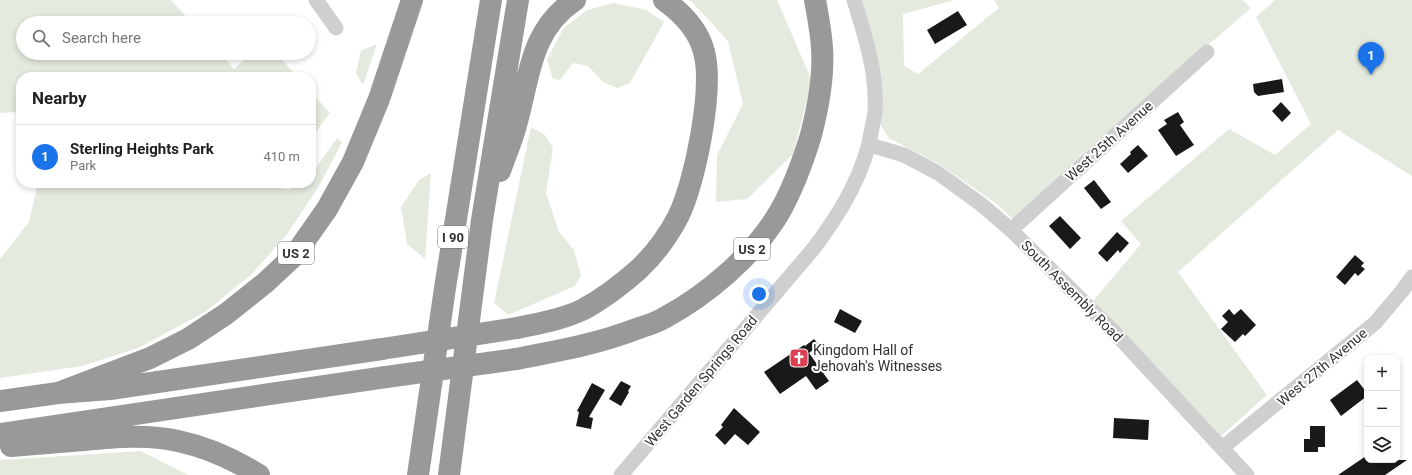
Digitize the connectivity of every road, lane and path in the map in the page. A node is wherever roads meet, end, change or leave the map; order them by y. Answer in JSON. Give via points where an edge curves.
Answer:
{"nodes":[{"id":1,"x":316,"y":0,"type":"edge"},
{"id":2,"x":412,"y":0,"type":"edge"},
{"id":3,"x":491,"y":0,"type":"edge"},
{"id":4,"x":518,"y":0,"type":"edge"},
{"id":5,"x":575,"y":0,"type":"edge"},
{"id":6,"x":664,"y":0,"type":"edge"},
{"id":7,"x":815,"y":0,"type":"edge"},
{"id":8,"x":854,"y":0,"type":"edge"},
{"id":9,"x":336,"y":28,"type":"dead end"},
{"id":10,"x":1208,"y":52,"type":"dead end"},
{"id":11,"x":870,"y":145,"type":"junction"},
{"id":12,"x":482,"y":220,"type":"junction"},
{"id":13,"x":1011,"y":230,"type":"junction"},
{"id":14,"x":1412,"y":277,"type":"edge"},
{"id":15,"x":58,"y":393,"type":"junction"},
{"id":16,"x":0,"y":401,"type":"edge"},
{"id":17,"x":0,"y":434,"type":"edge"},
{"id":18,"x":0,"y":447,"type":"edge"},
{"id":19,"x":1222,"y":448,"type":"junction"},
{"id":20,"x":259,"y":475,"type":"edge"},
{"id":21,"x":418,"y":475,"type":"edge"},
{"id":22,"x":449,"y":475,"type":"edge"},
{"id":23,"x":621,"y":475,"type":"edge"},
{"id":24,"x":1247,"y":475,"type":"edge"}],
"edges":[{"from":1,"to":9,"type":"street"},
{"from":2,"to":15,"type":"highway","number":"US 2","via":[[379,99],[353,162],[327,209],[294,256],[265,284],[188,339],[150,358]]},
{"from":3,"to":21,"type":"highway","number":"I 90"},
{"from":4,"to":12,"type":"highway","number":"I 90"},
{"from":5,"to":12,"type":"highway","via":[[557,15],[539,40],[532,57],[516,125]]},
{"from":6,"to":15,"type":"highway","number":"US 2","bridge":true,"via":[[681,14],[696,33],[704,52],[708,68],[700,140],[688,194],[678,217],[660,246],[639,269],[613,291],[583,309],[554,320],[517,328],[110,389]]},
{"from":7,"to":17,"type":"highway","number":"US 2","bridge":true,"via":[[822,49],[820,83],[816,115],[793,185],[779,214],[755,246],[728,274],[663,319],[612,339],[572,349]]},
{"from":8,"to":11,"type":"street","name":"West Garden Springs Road","via":[[868,48],[874,84],[875,111]]},
{"from":10,"to":13,"type":"street","name":"West 25th Avenue"},
{"from":11,"to":13,"type":"street","name":"South Assembly Road","via":[[904,155],[938,173]]},
{"from":11,"to":23,"type":"street","name":"West Garden Springs Road","via":[[847,198],[814,248]]},
{"from":12,"to":22,"type":"highway","number":"I 90"},
{"from":13,"to":19,"type":"street","name":"South Assembly Road","via":[[1112,331]]},
{"from":14,"to":19,"type":"street","name":"West 27th Avenue","via":[[1375,322]]},
{"from":15,"to":16,"type":"highway","number":"US 2"},
{"from":18,"to":20,"type":"highway","via":[[150,437],[178,441],[209,450]]},
{"from":19,"to":24,"type":"street","name":"South Assembly Road"}]}
